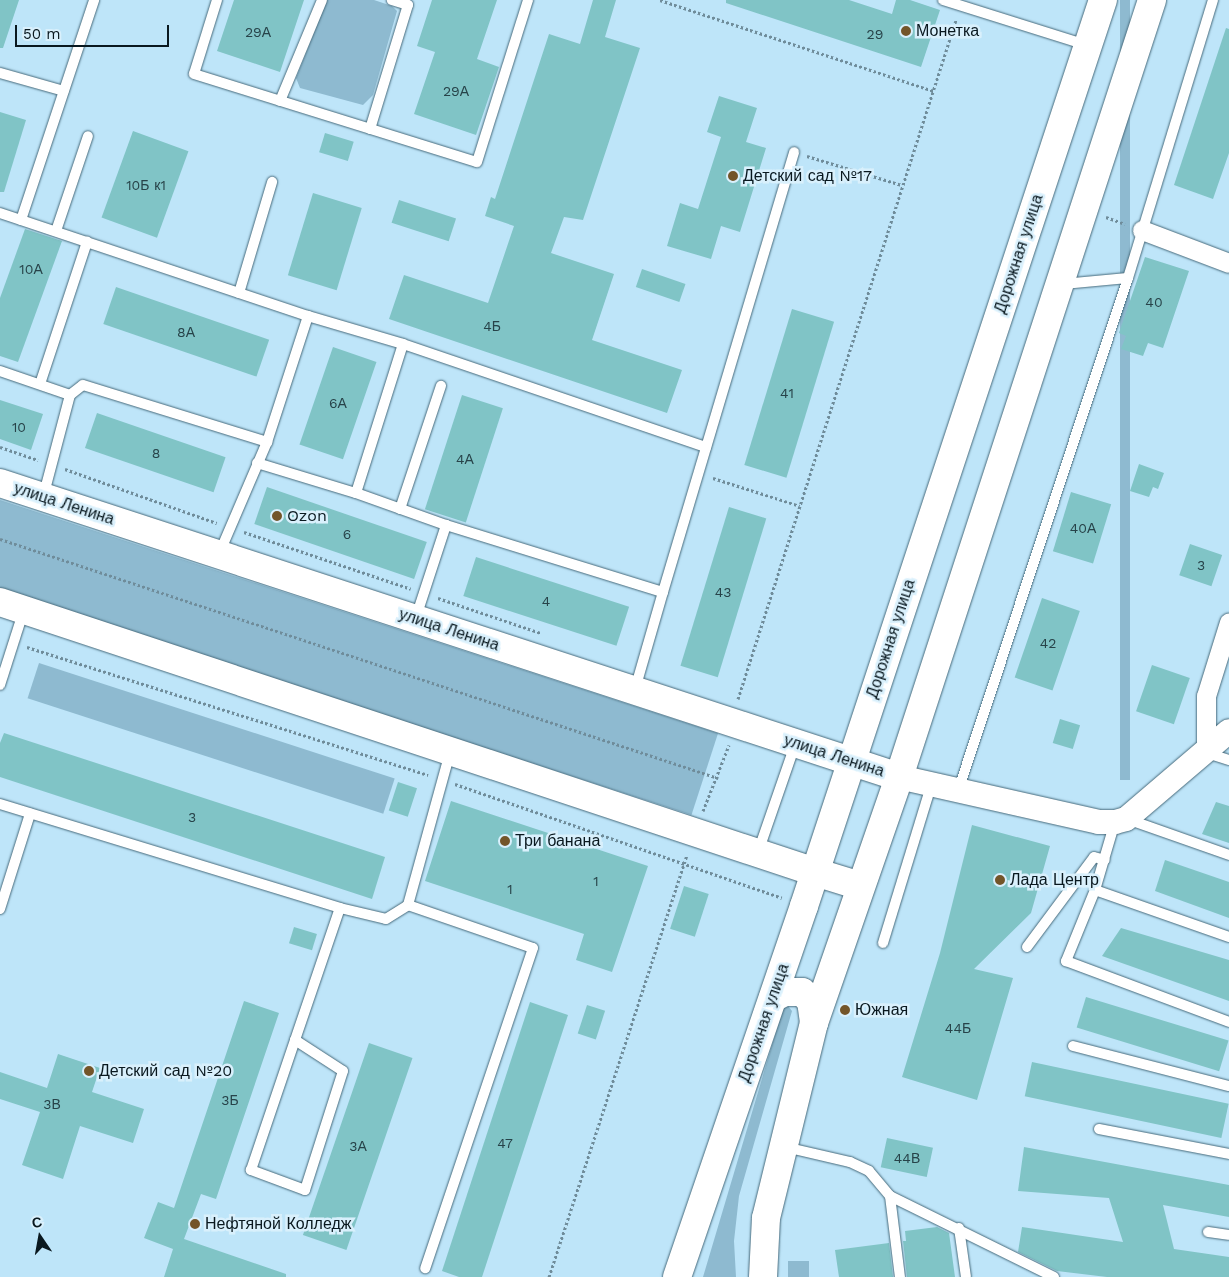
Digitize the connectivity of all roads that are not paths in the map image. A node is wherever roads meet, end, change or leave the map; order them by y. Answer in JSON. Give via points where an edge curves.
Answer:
{"nodes":[{"id":1,"x":94,"y":0,"type":"edge"},
{"id":2,"x":217,"y":0,"type":"edge"},
{"id":3,"x":322,"y":0,"type":"edge"},
{"id":4,"x":392,"y":0,"type":"edge"},
{"id":5,"x":528,"y":0,"type":"edge"},
{"id":6,"x":943,"y":0,"type":"edge"},
{"id":7,"x":1103,"y":0,"type":"edge"},
{"id":8,"x":1152,"y":0,"type":"edge"},
{"id":9,"x":1213,"y":0,"type":"edge"},
{"id":10,"x":1088,"y":45,"type":"junction"},
{"id":11,"x":0,"y":72,"type":"edge"},
{"id":12,"x":64,"y":91,"type":"junction"},
{"id":13,"x":280,"y":101,"type":"junction"},
{"id":14,"x":370,"y":129,"type":"junction"},
{"id":15,"x":88,"y":136,"type":"dead end"},
{"id":16,"x":794,"y":152,"type":"road end"},
{"id":17,"x":272,"y":182,"type":"dead end"},
{"id":18,"x":0,"y":213,"type":"edge"},
{"id":19,"x":21,"y":220,"type":"junction"},
{"id":20,"x":1142,"y":230,"type":"junction"},
{"id":21,"x":56,"y":231,"type":"junction"},
{"id":22,"x":87,"y":242,"type":"junction"},
{"id":23,"x":1229,"y":263,"type":"edge"},
{"id":24,"x":1128,"y":278,"type":"junction"},
{"id":25,"x":1059,"y":284,"type":"junction"},
{"id":26,"x":238,"y":293,"type":"junction"},
{"id":27,"x":308,"y":316,"type":"junction"},
{"id":28,"x":402,"y":344,"type":"junction"},
{"id":29,"x":0,"y":371,"type":"edge"},
{"id":30,"x":40,"y":384,"type":"junction"},
{"id":31,"x":441,"y":386,"type":"dead end"},
{"id":32,"x":70,"y":395,"type":"junction"},
{"id":33,"x":267,"y":442,"type":"junction"},
{"id":34,"x":706,"y":447,"type":"junction"},
{"id":35,"x":257,"y":463,"type":"junction"},
{"id":36,"x":0,"y":483,"type":"edge"},
{"id":37,"x":356,"y":493,"type":"junction"},
{"id":38,"x":43,"y":497,"type":"junction"},
{"id":39,"x":400,"y":508,"type":"junction"},
{"id":40,"x":446,"y":525,"type":"junction"},
{"id":41,"x":219,"y":555,"type":"junction"},
{"id":42,"x":663,"y":592,"type":"junction"},
{"id":43,"x":12,"y":606,"type":"edge"},
{"id":44,"x":415,"y":619,"type":"junction"},
{"id":45,"x":1229,"y":622,"type":"edge"},
{"id":46,"x":0,"y":685,"type":"edge"},
{"id":47,"x":634,"y":690,"type":"junction"},
{"id":48,"x":1229,"y":731,"type":"edge"},
{"id":49,"x":795,"y":744,"type":"junction"},
{"id":50,"x":450,"y":751,"type":"junction"},
{"id":51,"x":1206,"y":752,"type":"junction"},
{"id":52,"x":1229,"y":760,"type":"edge"},
{"id":53,"x":850,"y":761,"type":"junction"},
{"id":54,"x":899,"y":777,"type":"junction"},
{"id":55,"x":931,"y":786,"type":"junction"},
{"id":56,"x":957,"y":792,"type":"junction"},
{"id":57,"x":0,"y":804,"type":"edge"},
{"id":58,"x":30,"y":814,"type":"junction"},
{"id":59,"x":1121,"y":820,"type":"junction"},
{"id":60,"x":757,"y":853,"type":"junction"},
{"id":61,"x":1229,"y":855,"type":"edge"},
{"id":62,"x":1105,"y":860,"type":"junction"},
{"id":63,"x":815,"y":872,"type":"junction"},
{"id":64,"x":860,"y":886,"type":"junction"},
{"id":65,"x":1095,"y":890,"type":"junction"},
{"id":66,"x":408,"y":905,"type":"junction"},
{"id":67,"x":0,"y":908,"type":"edge"},
{"id":68,"x":340,"y":908,"type":"junction"},
{"id":69,"x":1229,"y":937,"type":"edge"},
{"id":70,"x":883,"y":943,"type":"dead end"},
{"id":71,"x":1027,"y":947,"type":"dead end"},
{"id":72,"x":772,"y":998,"type":"junction"},
{"id":73,"x":1229,"y":1022,"type":"edge"},
{"id":74,"x":814,"y":1023,"type":"junction"},
{"id":75,"x":295,"y":1040,"type":"junction"},
{"id":76,"x":1073,"y":1046,"type":"dead end"},
{"id":77,"x":1229,"y":1086,"type":"edge"},
{"id":78,"x":1099,"y":1129,"type":"dead end"},
{"id":79,"x":784,"y":1146,"type":"junction"},
{"id":80,"x":1229,"y":1154,"type":"edge"},
{"id":81,"x":890,"y":1196,"type":"junction"},
{"id":82,"x":959,"y":1228,"type":"junction"},
{"id":83,"x":1208,"y":1232,"type":"dead end"},
{"id":84,"x":1229,"y":1235,"type":"edge"},
{"id":85,"x":425,"y":1268,"type":"dead end"},
{"id":86,"x":677,"y":1277,"type":"edge"},
{"id":87,"x":763,"y":1277,"type":"edge"},
{"id":88,"x":900,"y":1277,"type":"edge"},
{"id":89,"x":966,"y":1277,"type":"edge"},
{"id":90,"x":1050,"y":1277,"type":"edge"}],
"edges":[{"from":1,"to":12,"type":"lane"},
{"from":2,"to":13,"type":"lane","via":[[194,74]]},
{"from":3,"to":13,"type":"lane"},
{"from":4,"to":14,"type":"lane","via":[[408,5]]},
{"from":5,"to":14,"type":"lane","via":[[477,162]]},
{"from":6,"to":10,"type":"lane"},
{"from":7,"to":10,"type":"main road","name":"Дорожная улица"},
{"from":8,"to":25,"type":"main road"},
{"from":9,"to":20,"type":"lane"},
{"from":10,"to":53,"type":"main road","name":"Дорожная улица"},
{"from":11,"to":12,"type":"lane"},
{"from":12,"to":19,"type":"lane"},
{"from":13,"to":14,"type":"lane"},
{"from":15,"to":21,"type":"lane"},
{"from":16,"to":34,"type":"lane"},
{"from":17,"to":26,"type":"lane"},
{"from":18,"to":19,"type":"lane"},
{"from":19,"to":21,"type":"lane"},
{"from":20,"to":23,"type":"street"},
{"from":20,"to":24,"type":"lane"},
{"from":21,"to":22,"type":"lane"},
{"from":22,"to":26,"type":"lane"},
{"from":22,"to":30,"type":"lane"},
{"from":24,"to":25,"type":"lane"},
{"from":24,"to":56,"type":"lane"},
{"from":25,"to":54,"type":"main road"},
{"from":26,"to":27,"type":"lane"},
{"from":27,"to":28,"type":"lane"},
{"from":27,"to":33,"type":"lane"},
{"from":28,"to":34,"type":"lane"},
{"from":28,"to":37,"type":"lane"},
{"from":29,"to":30,"type":"lane"},
{"from":30,"to":32,"type":"lane"},
{"from":31,"to":39,"type":"lane"},
{"from":32,"to":33,"type":"lane","via":[[83,385]]},
{"from":32,"to":38,"type":"lane"},
{"from":33,"to":35,"type":"lane"},
{"from":34,"to":42,"type":"lane"},
{"from":35,"to":37,"type":"lane"},
{"from":35,"to":41,"type":"lane","via":[[233,528]]},
{"from":36,"to":38,"type":"main road","name":"улица Ленина"},
{"from":37,"to":39,"type":"lane"},
{"from":38,"to":41,"type":"main road","name":"улица Ленина"},
{"from":39,"to":40,"type":"lane"},
{"from":40,"to":42,"type":"lane"},
{"from":40,"to":44,"type":"lane"},
{"from":41,"to":44,"type":"main road","name":"улица Ленина"},
{"from":42,"to":47,"type":"lane"},
{"from":43,"to":46,"type":"lane"},
{"from":43,"to":50,"type":"main road"},
{"from":44,"to":47,"type":"main road","name":"улица Ленина"},
{"from":45,"to":51,"type":"street","via":[[1206,696]]},
{"from":47,"to":49,"type":"main road","name":"улица Ленина","via":[[737,712]]},
{"from":48,"to":51,"type":"street"},
{"from":49,"to":53,"type":"main road","name":"улица Ленина"},
{"from":49,"to":60,"type":"lane"},
{"from":50,"to":60,"type":"main road"},
{"from":50,"to":66,"type":"lane"},
{"from":51,"to":52,"type":"lane"},
{"from":51,"to":59,"type":"street"},
{"from":53,"to":54,"type":"main road","name":"улица Ленина"},
{"from":53,"to":63,"type":"main road","name":"Дорожная улица"},
{"from":54,"to":55,"type":"street"},
{"from":54,"to":64,"type":"main road"},
{"from":55,"to":56,"type":"street"},
{"from":55,"to":70,"type":"lane"},
{"from":56,"to":59,"type":"street","via":[[1099,822]]},
{"from":57,"to":58,"type":"lane"},
{"from":58,"to":67,"type":"lane"},
{"from":58,"to":68,"type":"lane"},
{"from":59,"to":61,"type":"lane"},
{"from":59,"to":62,"type":"lane"},
{"from":60,"to":63,"type":"main road"},
{"from":62,"to":65,"type":"lane"},
{"from":62,"to":71,"type":"lane","via":[[1094,857]]},
{"from":63,"to":64,"type":"main road"},
{"from":63,"to":72,"type":"main road","name":"Дорожная улица"},
{"from":64,"to":74,"type":"main road"},
{"from":65,"to":69,"type":"lane"},
{"from":65,"to":73,"type":"lane","via":[[1066,961]]},
{"from":66,"to":68,"type":"lane","via":[[386,919]]},
{"from":66,"to":85,"type":"lane","via":[[533,948]]},
{"from":68,"to":75,"type":"lane"},
{"from":72,"to":74,"type":"main road","via":[[785,992],[802,992],[811,1001]]},
{"from":72,"to":86,"type":"main road","name":"Дорожная улица"},
{"from":74,"to":79,"type":"main road"},
{"from":75,"to":75,"type":"lane","via":[[251,1170],[305,1190],[343,1071]]},
{"from":76,"to":77,"type":"lane"},
{"from":78,"to":80,"type":"lane"},
{"from":79,"to":81,"type":"lane","via":[[850,1162],[869,1171]]},
{"from":79,"to":87,"type":"main road","via":[[766,1218]]},
{"from":81,"to":82,"type":"lane"},
{"from":81,"to":88,"type":"lane"},
{"from":82,"to":89,"type":"lane"},
{"from":82,"to":90,"type":"lane"},
{"from":83,"to":84,"type":"lane"}]}
